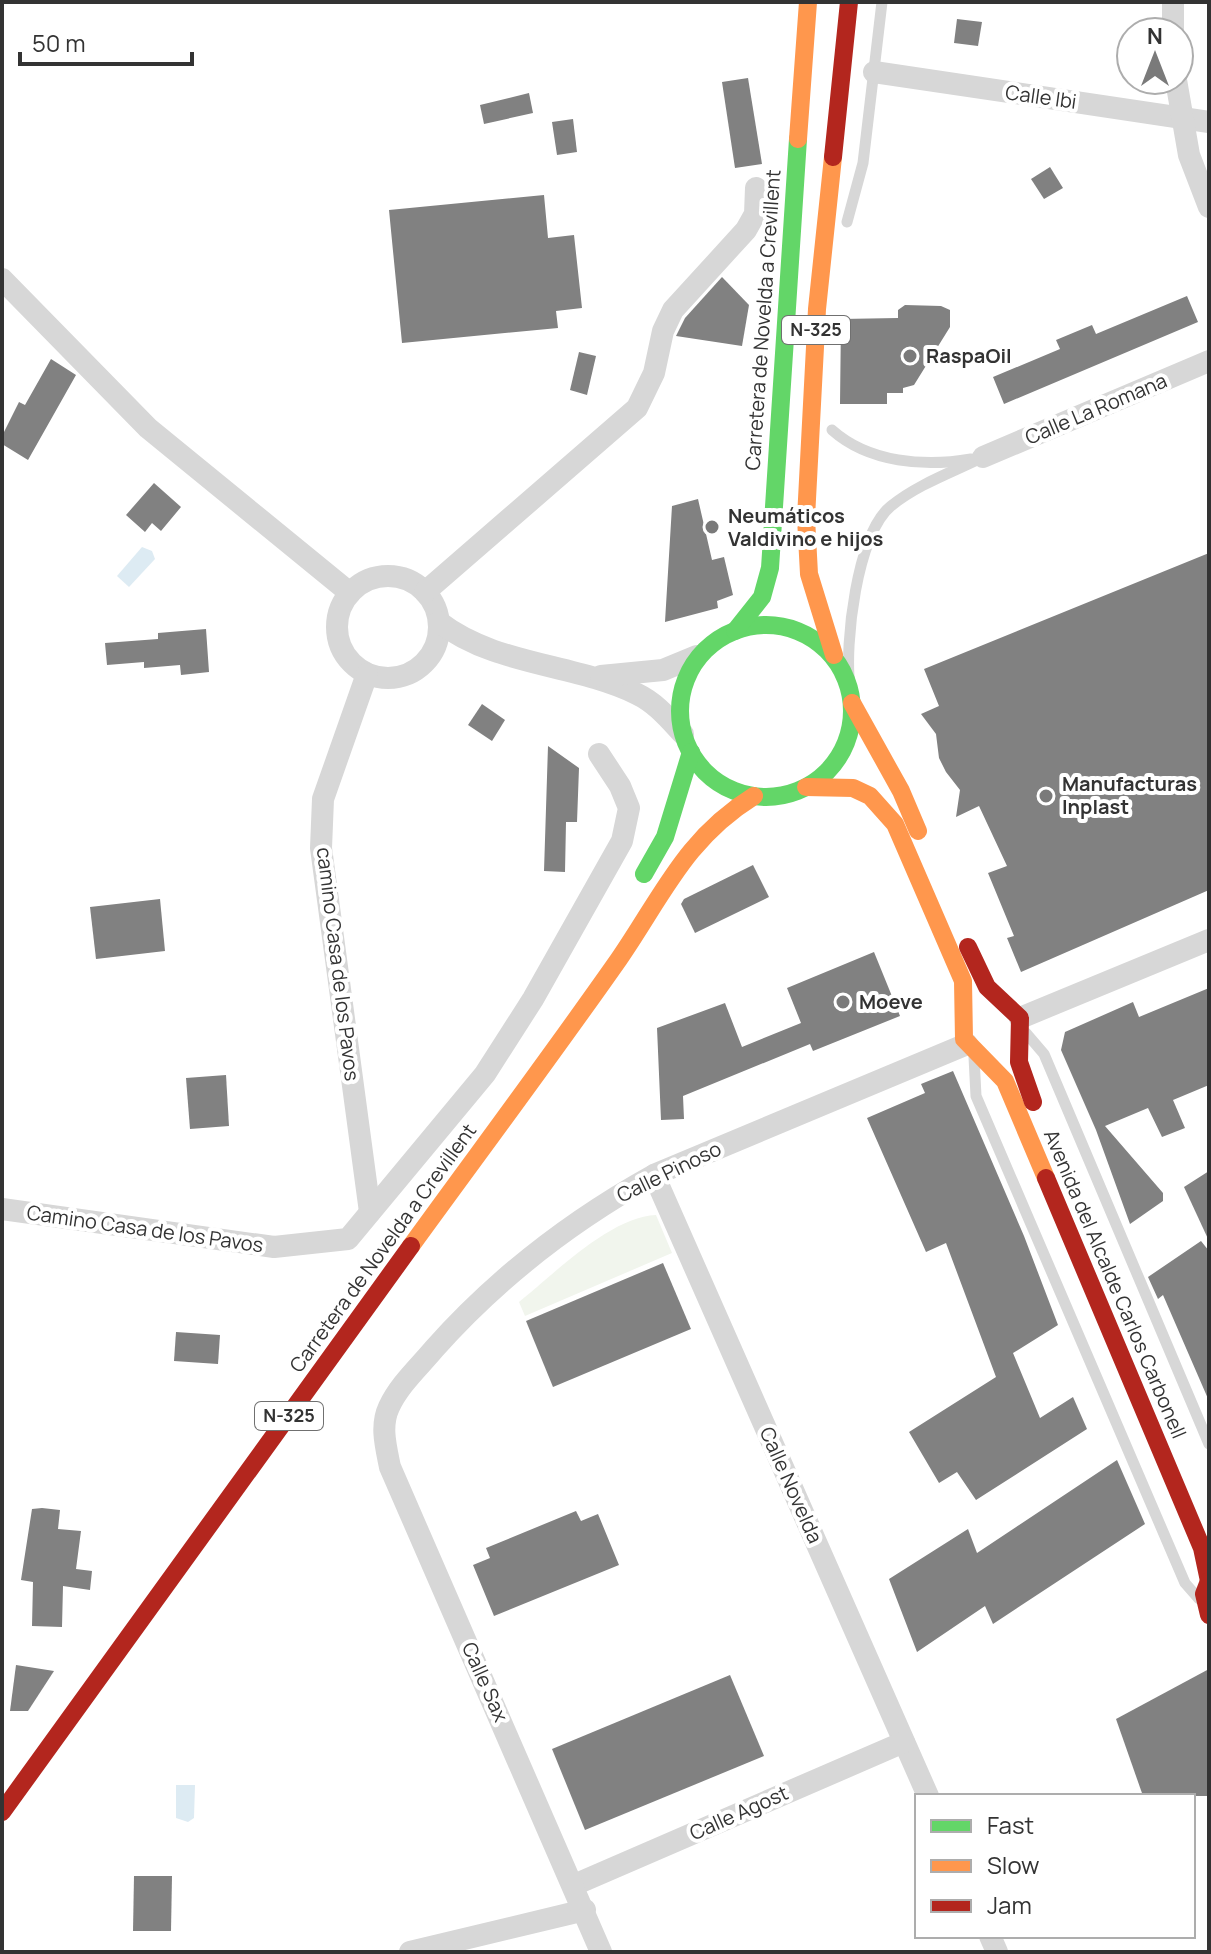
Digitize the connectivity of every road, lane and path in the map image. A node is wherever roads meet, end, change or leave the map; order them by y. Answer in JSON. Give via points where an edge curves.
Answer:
{"nodes":[{"id":1,"x":808,"y":2,"type":"edge"},
{"id":2,"x":849,"y":2,"type":"edge"},
{"id":3,"x":882,"y":2,"type":"edge"},
{"id":4,"x":874,"y":72,"type":"junction"},
{"id":5,"x":1178,"y":96,"type":"edge"},
{"id":6,"x":1181,"y":118,"type":"junction"},
{"id":7,"x":1209,"y":122,"type":"edge"},
{"id":8,"x":756,"y":188,"type":"dead end"},
{"id":9,"x":1209,"y":207,"type":"edge"},
{"id":10,"x":847,"y":222,"type":"dead end"},
{"id":11,"x":2,"y":279,"type":"edge"},
{"id":12,"x":1209,"y":361,"type":"edge"},
{"id":13,"x":832,"y":430,"type":"dead end"},
{"id":14,"x":983,"y":457,"type":"junction"},
{"id":15,"x":425,"y":592,"type":"junction"},
{"id":16,"x":350,"y":593,"type":"junction"},
{"id":17,"x":439,"y":622,"type":"junction"},
{"id":18,"x":735,"y":631,"type":"junction"},
{"id":19,"x":489,"y":650,"type":"junction"},
{"id":20,"x":431,"y":655,"type":"junction"},
{"id":21,"x":834,"y":655,"type":"junction"},
{"id":22,"x":697,"y":656,"type":"junction"},
{"id":23,"x":367,"y":674,"type":"junction"},
{"id":24,"x":586,"y":676,"type":"junction"},
{"id":25,"x":851,"y":694,"type":"junction"},
{"id":26,"x":687,"y":743,"type":"junction"},
{"id":27,"x":599,"y":754,"type":"dead end"},
{"id":28,"x":806,"y":787,"type":"junction"},
{"id":29,"x":754,"y":796,"type":"junction"},
{"id":30,"x":636,"y":888,"type":"dead end"},
{"id":31,"x":615,"y":928,"type":"dead end"},
{"id":32,"x":1209,"y":940,"type":"edge"},
{"id":33,"x":1000,"y":1000,"type":"junction"},
{"id":34,"x":967,"y":1014,"type":"junction"},
{"id":35,"x":573,"y":1019,"type":"junction"},
{"id":36,"x":1020,"y":1029,"type":"junction"},
{"id":37,"x":973,"y":1050,"type":"junction"},
{"id":38,"x":654,"y":1175,"type":"junction"},
{"id":39,"x":2,"y":1209,"type":"edge"},
{"id":40,"x":370,"y":1212,"type":"junction"},
{"id":41,"x":388,"y":1408,"type":"joint"},
{"id":42,"x":1209,"y":1444,"type":"edge"},
{"id":43,"x":1209,"y":1518,"type":"edge"},
{"id":44,"x":1209,"y":1581,"type":"edge"},
{"id":45,"x":1207,"y":1610,"type":"edge"},
{"id":46,"x":904,"y":1742,"type":"junction"},
{"id":47,"x":927,"y":1794,"type":"edge"},
{"id":48,"x":2,"y":1812,"type":"edge"},
{"id":49,"x":574,"y":1885,"type":"junction"},
{"id":50,"x":585,"y":1910,"type":"junction"},
{"id":51,"x":410,"y":1952,"type":"edge"},
{"id":52,"x":601,"y":1952,"type":"edge"}],
"edges":[{"from":1,"to":18,"type":"main road","name":"Carretera de Novelda a Crevillent","number":"N-325","via":[[770,568],[762,597]]},
{"from":2,"to":21,"type":"main road","number":"N-325","via":[[817,309],[806,518],[809,574]]},
{"from":3,"to":4,"type":"lane"},
{"from":4,"to":6,"type":"street","name":"Calle Ibi"},
{"from":4,"to":10,"type":"lane","via":[[863,163]]},
{"from":5,"to":6,"type":"street"},
{"from":6,"to":7,"type":"street","name":"Calle Ibi"},
{"from":6,"to":9,"type":"street"},
{"from":8,"to":15,"type":"street","via":[[755,214],[746,230],[673,310],[637,408]]},
{"from":11,"to":16,"type":"street","via":[[148,428]]},
{"from":12,"to":14,"type":"street","name":"Calle La Romana"},
{"from":13,"to":14,"type":"lane","via":[[863,450],[913,463]]},
{"from":14,"to":25,"type":"lane","via":[[898,501],[875,526],[848,647]]},
{"from":15,"to":16,"type":"street","via":[[396,576],[371,579]]},
{"from":15,"to":17,"type":"street"},
{"from":16,"to":23,"type":"street","via":[[336,628],[340,647]]},
{"from":17,"to":19,"type":"street","via":[[459,638]]},
{"from":17,"to":20,"type":"street"},
{"from":18,"to":21,"type":"main road","number":"N-325","via":[[779,627],[798,632]]},
{"from":18,"to":22,"type":"main road","number":"N-325"},
{"from":19,"to":20,"type":"street"},
{"from":19,"to":24,"type":"street"},
{"from":20,"to":23,"type":"street","via":[[402,676]]},
{"from":21,"to":25,"type":"main road","number":"N-325"},
{"from":22,"to":24,"type":"street","via":[[663,670]]},
{"from":22,"to":26,"type":"main road","via":[[681,706]]},
{"from":23,"to":40,"type":"street","name":"camino Casa de los Pavos","via":[[323,799],[321,848]]},
{"from":24,"to":26,"type":"street","via":[[637,694],[661,710]]},
{"from":25,"to":28,"type":"main road","number":"N-325","via":[[851,728],[842,752]]},
{"from":25,"to":33,"type":"main road","via":[[860,723],[901,791],[979,973]]},
{"from":26,"to":29,"type":"main road","via":[[707,773]]},
{"from":26,"to":30,"type":"main road","via":[[665,837]]},
{"from":27,"to":40,"type":"street","name":"Camino Casa de los Pavos","via":[[629,808],[622,841],[485,1074]]},
{"from":28,"to":29,"type":"main road","number":"N-325"},
{"from":28,"to":34,"type":"main road","via":[[851,787],[891,813],[963,981]]},
{"from":29,"to":35,"type":"main road","number":"N-325","via":[[708,826],[681,857],[621,956]]},
{"from":31,"to":35,"type":"main road","number":"N-325"},
{"from":32,"to":36,"type":"street"},
{"from":33,"to":34,"type":"main road","via":[[981,1002]]},
{"from":33,"to":36,"type":"main road","via":[[1009,1004]]},
{"from":34,"to":37,"type":"main road","via":[[962,1031]]},
{"from":35,"to":48,"type":"main road","name":"Carretera de Novelda a Crevillent","number":"N-325"},
{"from":36,"to":37,"type":"main road","via":[[1002,1057]]},
{"from":36,"to":42,"type":"lane","via":[[1044,1054]]},
{"from":36,"to":43,"type":"main road","name":"Avenida del Alcalde Carlos Carbonell","via":[[1023,1077]]},
{"from":37,"to":38,"type":"street","name":"Calle Pinoso"},
{"from":37,"to":44,"type":"main road","name":"Avenida del Alcalde Carlos Carbonell","via":[[1005,1081],[1202,1548]]},
{"from":37,"to":45,"type":"lane","via":[[976,1096],[1185,1583]]},
{"from":38,"to":41,"type":"street","name":"Calle Pinoso","via":[[541,1247],[495,1285],[407,1380]]},
{"from":38,"to":46,"type":"street","name":"Calle Novelda"},
{"from":39,"to":40,"type":"street","name":"Camino Casa de los Pavos","via":[[274,1247],[348,1239]]},
{"from":41,"to":49,"type":"street","name":"Calle Sax","via":[[384,1436],[390,1467]]},
{"from":44,"to":45,"type":"main road","name":"Avenida del Alcalde Carlos Carbonell"},
{"from":46,"to":47,"type":"street","name":"Calle Novelda"},
{"from":46,"to":49,"type":"street","name":"Calle Agost"},
{"from":49,"to":50,"type":"street","name":"Calle Sax"},
{"from":50,"to":51,"type":"street"},
{"from":50,"to":52,"type":"street","name":"Calle Sax"}]}
